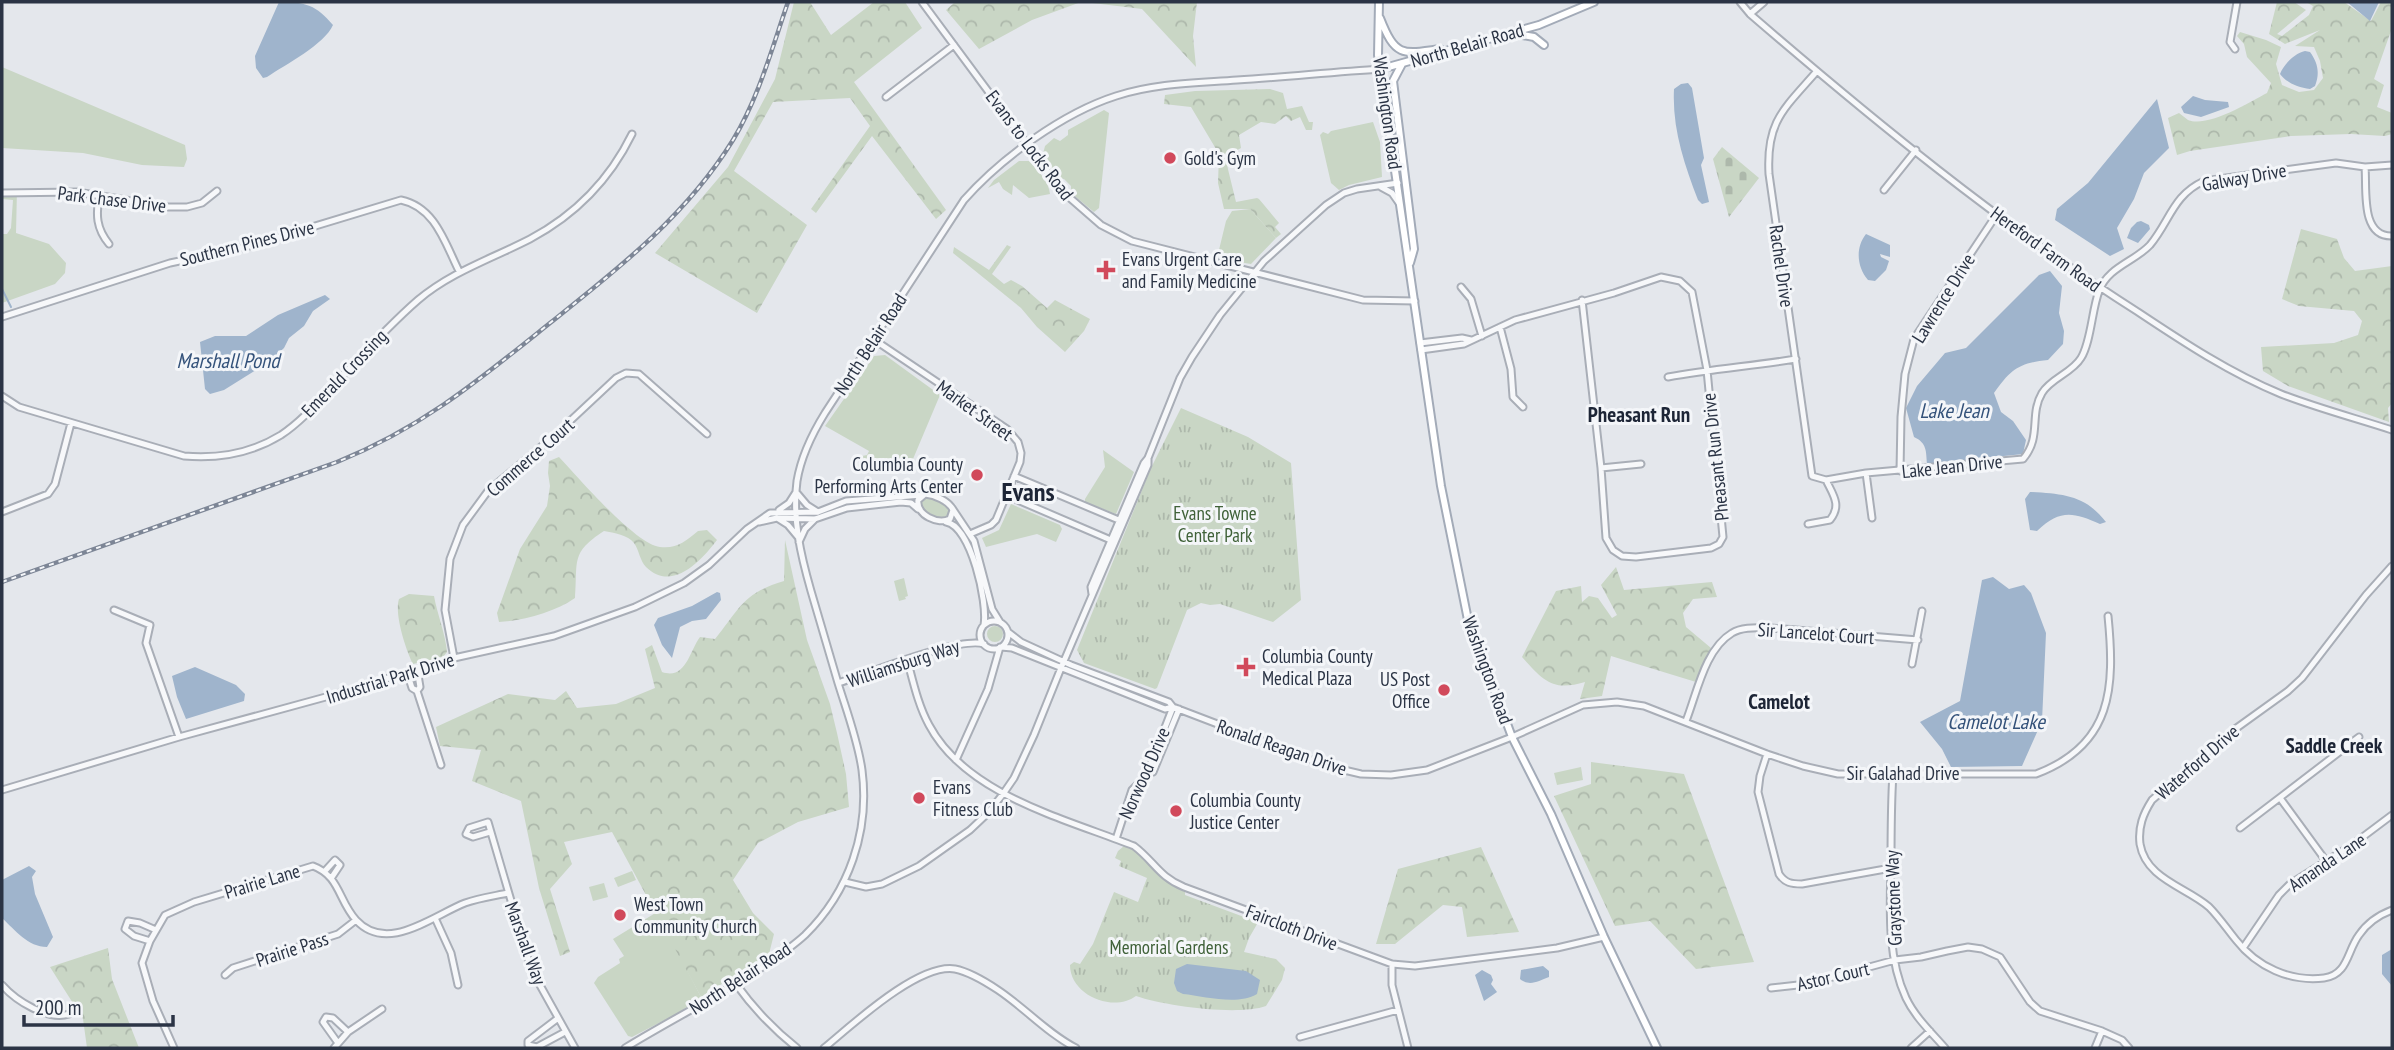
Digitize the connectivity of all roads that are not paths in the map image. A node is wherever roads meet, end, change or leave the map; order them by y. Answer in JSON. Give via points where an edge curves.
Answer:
{"nodes":[{"id":1,"x":922,"y":2,"type":"edge"},
{"id":2,"x":1379,"y":2,"type":"edge"},
{"id":3,"x":1594,"y":2,"type":"edge"},
{"id":4,"x":1740,"y":2,"type":"edge"},
{"id":5,"x":1764,"y":2,"type":"edge"},
{"id":6,"x":2237,"y":2,"type":"edge"},
{"id":7,"x":1751,"y":14,"type":"junction"},
{"id":8,"x":1378,"y":15,"type":"junction"},
{"id":9,"x":1511,"y":33,"type":"junction"},
{"id":10,"x":954,"y":45,"type":"junction"},
{"id":11,"x":1544,"y":45,"type":"dead end"},
{"id":12,"x":1459,"y":47,"type":"junction"},
{"id":13,"x":2235,"y":49,"type":"dead end"},
{"id":14,"x":1402,"y":64,"type":"junction"},
{"id":15,"x":1381,"y":69,"type":"junction"},
{"id":16,"x":1817,"y":71,"type":"junction"},
{"id":17,"x":886,"y":97,"type":"dead end"},
{"id":18,"x":632,"y":134,"type":"dead end"},
{"id":19,"x":1027,"y":144,"type":"junction"},
{"id":20,"x":1916,"y":150,"type":"junction"},
{"id":21,"x":2392,"y":165,"type":"edge"},
{"id":22,"x":2365,"y":167,"type":"junction"},
{"id":23,"x":1398,"y":183,"type":"junction"},
{"id":24,"x":1374,"y":186,"type":"junction"},
{"id":25,"x":1884,"y":190,"type":"dead end"},
{"id":26,"x":217,"y":191,"type":"dead end"},
{"id":27,"x":2,"y":192,"type":"edge"},
{"id":28,"x":99,"y":195,"type":"junction"},
{"id":29,"x":1402,"y":206,"type":"junction"},
{"id":30,"x":1997,"y":214,"type":"junction"},
{"id":31,"x":2392,"y":236,"type":"edge"},
{"id":32,"x":109,"y":244,"type":"dead end"},
{"id":33,"x":1409,"y":265,"type":"junction"},
{"id":34,"x":459,"y":271,"type":"junction"},
{"id":35,"x":1254,"y":272,"type":"junction"},
{"id":36,"x":1461,"y":287,"type":"dead end"},
{"id":37,"x":2100,"y":288,"type":"junction"},
{"id":38,"x":1583,"y":300,"type":"junction"},
{"id":39,"x":1415,"y":301,"type":"junction"},
{"id":40,"x":2,"y":317,"type":"edge"},
{"id":41,"x":1500,"y":327,"type":"junction"},
{"id":42,"x":1482,"y":336,"type":"junction"},
{"id":43,"x":873,"y":339,"type":"junction"},
{"id":44,"x":1421,"y":346,"type":"junction"},
{"id":45,"x":1796,"y":359,"type":"junction"},
{"id":46,"x":1707,"y":370,"type":"junction"},
{"id":47,"x":1668,"y":377,"type":"dead end"},
{"id":48,"x":2,"y":396,"type":"edge"},
{"id":49,"x":1523,"y":407,"type":"dead end"},
{"id":50,"x":72,"y":423,"type":"junction"},
{"id":51,"x":2392,"y":430,"type":"edge"},
{"id":52,"x":707,"y":434,"type":"dead end"},
{"id":53,"x":1641,"y":464,"type":"dead end"},
{"id":54,"x":1601,"y":468,"type":"junction"},
{"id":55,"x":1900,"y":471,"type":"junction"},
{"id":56,"x":1866,"y":473,"type":"junction"},
{"id":57,"x":1014,"y":476,"type":"junction"},
{"id":58,"x":1812,"y":476,"type":"joint"},
{"id":59,"x":1826,"y":480,"type":"junction"},
{"id":60,"x":796,"y":492,"type":"junction"},
{"id":61,"x":922,"y":495,"type":"junction"},
{"id":62,"x":1006,"y":495,"type":"junction"},
{"id":63,"x":859,"y":503,"type":"junction"},
{"id":64,"x":952,"y":508,"type":"junction"},
{"id":65,"x":918,"y":509,"type":"junction"},
{"id":66,"x":2,"y":512,"type":"edge"},
{"id":67,"x":818,"y":512,"type":"junction"},
{"id":68,"x":777,"y":515,"type":"junction"},
{"id":69,"x":797,"y":515,"type":"junction"},
{"id":70,"x":1871,"y":518,"type":"dead end"},
{"id":71,"x":815,"y":519,"type":"junction"},
{"id":72,"x":946,"y":522,"type":"junction"},
{"id":73,"x":1122,"y":522,"type":"junction"},
{"id":74,"x":1808,"y":524,"type":"dead end"},
{"id":75,"x":970,"y":534,"type":"junction"},
{"id":76,"x":799,"y":540,"type":"junction"},
{"id":77,"x":1114,"y":541,"type":"junction"},
{"id":78,"x":2392,"y":566,"type":"edge"},
{"id":79,"x":114,"y":610,"type":"dead end"},
{"id":80,"x":1922,"y":611,"type":"dead end"},
{"id":81,"x":2108,"y":616,"type":"dead end"},
{"id":82,"x":1000,"y":622,"type":"junction"},
{"id":83,"x":982,"y":628,"type":"junction"},
{"id":84,"x":1008,"y":632,"type":"junction"},
{"id":85,"x":1918,"y":640,"type":"junction"},
{"id":86,"x":969,"y":642,"type":"junction"},
{"id":87,"x":986,"y":645,"type":"junction"},
{"id":88,"x":1000,"y":647,"type":"junction"},
{"id":89,"x":454,"y":658,"type":"junction"},
{"id":90,"x":907,"y":659,"type":"junction"},
{"id":91,"x":994,"y":662,"type":"junction"},
{"id":92,"x":1062,"y":664,"type":"junction"},
{"id":93,"x":1912,"y":664,"type":"dead end"},
{"id":94,"x":417,"y":669,"type":"junction"},
{"id":95,"x":407,"y":673,"type":"junction"},
{"id":96,"x":838,"y":684,"type":"junction"},
{"id":97,"x":417,"y":691,"type":"junction"},
{"id":98,"x":1176,"y":708,"type":"junction"},
{"id":99,"x":1686,"y":721,"type":"junction"},
{"id":100,"x":179,"y":737,"type":"junction"},
{"id":101,"x":1512,"y":737,"type":"junction"},
{"id":102,"x":2359,"y":737,"type":"dead end"},
{"id":103,"x":1767,"y":754,"type":"junction"},
{"id":104,"x":956,"y":760,"type":"junction"},
{"id":105,"x":441,"y":765,"type":"dead end"},
{"id":106,"x":1893,"y":773,"type":"junction"},
{"id":107,"x":2,"y":790,"type":"edge"},
{"id":108,"x":1003,"y":794,"type":"junction"},
{"id":109,"x":2280,"y":798,"type":"junction"},
{"id":110,"x":2392,"y":816,"type":"edge"},
{"id":111,"x":2240,"y":828,"type":"dead end"},
{"id":112,"x":491,"y":832,"type":"dead end"},
{"id":113,"x":1116,"y":839,"type":"junction"},
{"id":114,"x":2326,"y":861,"type":"junction"},
{"id":115,"x":1891,"y":868,"type":"junction"},
{"id":116,"x":325,"y":871,"type":"junction"},
{"id":117,"x":332,"y":877,"type":"junction"},
{"id":118,"x":845,"y":882,"type":"junction"},
{"id":119,"x":508,"y":893,"type":"junction"},
{"id":120,"x":2392,"y":910,"type":"edge"},
{"id":121,"x":435,"y":918,"type":"junction"},
{"id":122,"x":356,"y":920,"type":"junction"},
{"id":123,"x":156,"y":930,"type":"junction"},
{"id":124,"x":1604,"y":937,"type":"junction"},
{"id":125,"x":150,"y":941,"type":"junction"},
{"id":126,"x":2243,"y":948,"type":"junction"},
{"id":127,"x":1895,"y":960,"type":"junction"},
{"id":128,"x":1392,"y":964,"type":"junction"},
{"id":129,"x":226,"y":975,"type":"dead end"},
{"id":130,"x":736,"y":984,"type":"junction"},
{"id":131,"x":2,"y":985,"type":"edge"},
{"id":132,"x":458,"y":985,"type":"dead end"},
{"id":133,"x":1771,"y":988,"type":"dead end"},
{"id":134,"x":382,"y":1009,"type":"dead end"},
{"id":135,"x":1398,"y":1010,"type":"junction"},
{"id":136,"x":69,"y":1014,"type":"dead end"},
{"id":137,"x":557,"y":1019,"type":"junction"},
{"id":138,"x":1930,"y":1031,"type":"junction"},
{"id":139,"x":2102,"y":1031,"type":"junction"},
{"id":140,"x":348,"y":1032,"type":"junction"},
{"id":141,"x":565,"y":1032,"type":"junction"},
{"id":142,"x":1300,"y":1037,"type":"dead end"},
{"id":143,"x":1063,"y":1041,"type":"junction"},
{"id":144,"x":336,"y":1046,"type":"edge"},
{"id":145,"x":174,"y":1048,"type":"edge"},
{"id":146,"x":575,"y":1048,"type":"edge"},
{"id":147,"x":625,"y":1048,"type":"edge"},
{"id":148,"x":797,"y":1048,"type":"edge"},
{"id":149,"x":824,"y":1048,"type":"edge"},
{"id":150,"x":1057,"y":1048,"type":"edge"},
{"id":151,"x":1076,"y":1048,"type":"edge"},
{"id":152,"x":1408,"y":1048,"type":"edge"},
{"id":153,"x":1657,"y":1048,"type":"edge"},
{"id":154,"x":1910,"y":1048,"type":"edge"},
{"id":155,"x":1945,"y":1048,"type":"edge"},
{"id":156,"x":2095,"y":1048,"type":"edge"},
{"id":157,"x":2129,"y":1048,"type":"edge"}],
"edges":[{"from":1,"to":10,"type":"street","name":"Evans to Locks Road"},
{"from":2,"to":8,"type":"main road","name":"Washington Road"},
{"from":3,"to":9,"type":"main road","name":"North Belair Road"},
{"from":4,"to":7,"type":"street","name":"Hereford Farm Road"},
{"from":5,"to":7,"type":"street"},
{"from":6,"to":13,"type":"street","via":[[2230,42]]},
{"from":7,"to":16,"type":"street","name":"Hereford Farm Road"},
{"from":8,"to":12,"type":"main road","via":[[1388,41],[1399,50],[1410,54]]},
{"from":8,"to":15,"type":"main road","name":"Washington Road"},
{"from":9,"to":11,"type":"main road","via":[[1534,37]]},
{"from":9,"to":12,"type":"main road","name":"North Belair Road"},
{"from":10,"to":17,"type":"street"},
{"from":10,"to":19,"type":"street","name":"Evans to Locks Road"},
{"from":12,"to":14,"type":"main road","name":"North Belair Road"},
{"from":14,"to":15,"type":"main road","name":"North Belair Road"},
{"from":14,"to":33,"type":"main road","name":"Washington Road","via":[[1393,81],[1414,249]]},
{"from":15,"to":19,"type":"street","name":"North Belair Road","via":[[1161,86],[1109,99]]},
{"from":15,"to":23,"type":"main road","name":"Washington Road"},
{"from":16,"to":20,"type":"street","name":"Hereford Farm Road"},
{"from":16,"to":45,"type":"street","name":"Rachel Drive","via":[[1775,124],[1768,151]]},
{"from":18,"to":34,"type":"street","name":"Emerald Crossing","via":[[608,174],[569,214],[527,240]]},
{"from":19,"to":35,"type":"street","name":"Evans to Locks Road","via":[[1062,191],[1101,225],[1132,241]]},
{"from":19,"to":43,"type":"street","name":"North Belair Road","via":[[964,200]]},
{"from":20,"to":25,"type":"street"},
{"from":20,"to":30,"type":"street","name":"Hereford Farm Road"},
{"from":21,"to":22,"type":"street","name":"Galway Drive"},
{"from":22,"to":31,"type":"street","via":[[2368,222],[2374,231]]},
{"from":22,"to":37,"type":"street","name":"Galway Drive","via":[[2336,163],[2204,181],[2180,196],[2150,245],[2113,271]]},
{"from":23,"to":24,"type":"street"},
{"from":23,"to":29,"type":"main road","name":"Washington Road"},
{"from":24,"to":29,"type":"street","via":[[1389,190]]},
{"from":24,"to":35,"type":"street","via":[[1345,193],[1326,205]]},
{"from":26,"to":28,"type":"street","name":"Park Chase Drive","via":[[202,203],[187,207]]},
{"from":27,"to":28,"type":"street","name":"Park Chase Drive","via":[[53,190]]},
{"from":28,"to":32,"type":"street","via":[[96,215],[100,233]]},
{"from":29,"to":33,"type":"main road","name":"Washington Road"},
{"from":30,"to":37,"type":"street","name":"Hereford Farm Road"},
{"from":30,"to":55,"type":"street","name":"Lawrence Drive","via":[[1914,339],[1905,374]]},
{"from":33,"to":39,"type":"main road","name":"Washington Road"},
{"from":34,"to":40,"type":"street","name":"Southern Pines Drive","via":[[424,209],[401,200],[246,247],[170,263]]},
{"from":34,"to":50,"type":"street","name":"Emerald Crossing","via":[[407,310],[306,415],[256,447],[228,456],[184,456]]},
{"from":35,"to":39,"type":"street","name":"Evans to Locks Road","via":[[1363,300]]},
{"from":35,"to":73,"type":"street","via":[[1186,368]]},
{"from":36,"to":42,"type":"street","via":[[1471,299]]},
{"from":37,"to":51,"type":"street","name":"Hereford Farm Road","via":[[2201,353],[2280,393]]},
{"from":37,"to":55,"type":"street","name":"Lake Jean Drive","via":[[2082,357],[2042,393],[2036,433],[2023,458]]},
{"from":38,"to":41,"type":"street","name":"Pheasant Run Drive"},
{"from":38,"to":46,"type":"street","name":"Pheasant Run Drive","via":[[1661,277],[1680,281],[1692,292]]},
{"from":38,"to":54,"type":"street","name":"Pheasant Run Drive"},
{"from":39,"to":44,"type":"main road","name":"Washington Road"},
{"from":41,"to":42,"type":"street","name":"Pheasant Run Drive"},
{"from":41,"to":49,"type":"street","via":[[1513,397]]},
{"from":42,"to":44,"type":"street","name":"Pheasant Run Drive"},
{"from":43,"to":57,"type":"street","name":"Market Street","via":[[1012,433],[1021,453]]},
{"from":43,"to":60,"type":"street","name":"North Belair Road","via":[[816,428]]},
{"from":44,"to":101,"type":"main road","name":"Washington Road","via":[[1441,486],[1468,620]]},
{"from":45,"to":46,"type":"street"},
{"from":45,"to":58,"type":"street","name":"Rachel Drive"},
{"from":46,"to":47,"type":"street"},
{"from":46,"to":54,"type":"street","name":"Pheasant Run Drive","via":[[1723,537],[1719,544],[1622,556],[1606,538]]},
{"from":48,"to":50,"type":"street","name":"Emerald Crossing","via":[[19,407]]},
{"from":50,"to":66,"type":"street","via":[[48,494]]},
{"from":52,"to":89,"type":"street","name":"Commerce Court","via":[[639,374],[626,373],[488,491],[463,525],[450,559],[445,610]]},
{"from":53,"to":54,"type":"street"},
{"from":55,"to":56,"type":"street","name":"Lake Jean Drive"},
{"from":56,"to":59,"type":"street","name":"Lake Jean Drive"},
{"from":56,"to":70,"type":"street"},
{"from":57,"to":62,"type":"street","name":"Market Street"},
{"from":57,"to":73,"type":"street"},
{"from":58,"to":59,"type":"street","name":"Lake Jean Drive"},
{"from":59,"to":74,"type":"street","via":[[1837,501],[1836,512],[1830,520]]},
{"from":60,"to":67,"type":"street"},
{"from":60,"to":68,"type":"street"},
{"from":60,"to":69,"type":"street","name":"North Belair Road"},
{"from":61,"to":63,"type":"street"},
{"from":61,"to":64,"type":"street","via":[[931,495]]},
{"from":61,"to":65,"type":"street"},
{"from":62,"to":75,"type":"street","name":"Market Street","via":[[994,522]]},
{"from":62,"to":77,"type":"street"},
{"from":63,"to":65,"type":"street","via":[[905,502]]},
{"from":63,"to":67,"type":"street","via":[[846,501]]},
{"from":63,"to":71,"type":"street"},
{"from":64,"to":72,"type":"street","via":[[952,517]]},
{"from":64,"to":75,"type":"street","name":"Ronald Reagan Drive"},
{"from":65,"to":72,"type":"street"},
{"from":67,"to":69,"type":"street"},
{"from":68,"to":69,"type":"street","name":"Industrial Park Drive"},
{"from":68,"to":76,"type":"street"},
{"from":68,"to":89,"type":"street","name":"Industrial Park Drive","via":[[756,523],[684,583],[635,607],[554,636]]},
{"from":69,"to":71,"type":"street"},
{"from":69,"to":76,"type":"street","name":"North Belair Road"},
{"from":71,"to":76,"type":"street"},
{"from":72,"to":83,"type":"street","via":[[957,527],[968,545],[984,604]]},
{"from":73,"to":77,"type":"street"},
{"from":75,"to":82,"type":"street","name":"Ronald Reagan Drive"},
{"from":76,"to":96,"type":"street","name":"North Belair Road"},
{"from":77,"to":92,"type":"street"},
{"from":78,"to":126,"type":"street","name":"Waterford Drive","via":[[2302,678],[2231,732],[2144,812],[2140,840],[2147,863],[2206,904]]},
{"from":79,"to":100,"type":"street","via":[[150,625],[146,643]]},
{"from":80,"to":85,"type":"street"},
{"from":81,"to":106,"type":"street","name":"Sir Galahad Drive","via":[[2111,652],[2105,711],[2077,751],[2036,774]]},
{"from":82,"to":83,"type":"street","via":[[990,621]]},
{"from":82,"to":84,"type":"street","name":"Ronald Reagan Drive"},
{"from":83,"to":86,"type":"street","name":"Williamsburg Way"},
{"from":83,"to":87,"type":"street"},
{"from":84,"to":88,"type":"street"},
{"from":84,"to":92,"type":"street","name":"Ronald Reagan Drive"},
{"from":85,"to":93,"type":"street"},
{"from":85,"to":99,"type":"street","name":"Sir Lancelot Court","via":[[1771,628],[1733,632],[1707,665]]},
{"from":86,"to":87,"type":"street","name":"Williamsburg Way"},
{"from":86,"to":90,"type":"street","name":"Williamsburg Way"},
{"from":87,"to":88,"type":"street","name":"Ronald Reagan Drive"},
{"from":87,"to":91,"type":"street"},
{"from":88,"to":91,"type":"street"},
{"from":88,"to":92,"type":"street","name":"Ronald Reagan Drive"},
{"from":89,"to":94,"type":"street","name":"Industrial Park Drive"},
{"from":90,"to":96,"type":"street","name":"Williamsburg Way"},
{"from":90,"to":104,"type":"street","name":"Faircloth Drive","via":[[930,727]]},
{"from":91,"to":104,"type":"street","via":[[988,689]]},
{"from":92,"to":98,"type":"street","name":"Ronald Reagan Drive","via":[[1165,709]]},
{"from":92,"to":108,"type":"street","via":[[1034,735]]},
{"from":94,"to":95,"type":"street","name":"Industrial Park Drive"},
{"from":94,"to":97,"type":"street"},
{"from":95,"to":97,"type":"street"},
{"from":95,"to":100,"type":"street","name":"Industrial Park Drive"},
{"from":96,"to":118,"type":"street","name":"North Belair Road","via":[[855,737],[864,797],[862,825]]},
{"from":97,"to":105,"type":"street"},
{"from":98,"to":101,"type":"street","name":"Ronald Reagan Drive","via":[[1327,766],[1362,774],[1427,770]]},
{"from":98,"to":113,"type":"street","name":"Norwood Drive","via":[[1151,771],[1134,788]]},
{"from":99,"to":101,"type":"street","name":"Sir Galahad Drive","via":[[1644,706],[1617,702],[1583,705]]},
{"from":99,"to":103,"type":"street","name":"Sir Galahad Drive"},
{"from":100,"to":107,"type":"street","name":"Industrial Park Drive"},
{"from":101,"to":124,"type":"main road","name":"Washington Road"},
{"from":102,"to":109,"type":"street"},
{"from":103,"to":106,"type":"street","name":"Sir Galahad Drive","via":[[1838,774]]},
{"from":103,"to":115,"type":"street","via":[[1758,792],[1783,880],[1802,884]]},
{"from":104,"to":108,"type":"street","name":"Faircloth Drive"},
{"from":106,"to":115,"type":"street","name":"Graystone Way"},
{"from":108,"to":113,"type":"street","name":"Faircloth Drive"},
{"from":108,"to":118,"type":"street","via":[[970,830],[919,866],[881,884],[866,887]]},
{"from":109,"to":111,"type":"street"},
{"from":109,"to":114,"type":"street"},
{"from":110,"to":114,"type":"street","name":"Amanda Lane"},
{"from":112,"to":119,"type":"street","name":"Marshall Way"},
{"from":113,"to":128,"type":"street","name":"Faircloth Drive","via":[[1134,846],[1168,880]]},
{"from":114,"to":126,"type":"street","name":"Amanda Lane","via":[[2279,895]]},
{"from":115,"to":127,"type":"street","name":"Graystone Way"},
{"from":116,"to":117,"type":"street","name":"Prairie Lane"},
{"from":116,"to":117,"type":"street","via":[[335,860],[340,865]]},
{"from":116,"to":123,"type":"street","name":"Prairie Lane","via":[[313,866],[194,902],[165,915]]},
{"from":117,"to":122,"type":"street","name":"Prairie Lane"},
{"from":118,"to":130,"type":"street","name":"North Belair Road","via":[[804,936]]},
{"from":119,"to":121,"type":"street","via":[[466,903]]},
{"from":119,"to":137,"type":"street","name":"Marshall Way","via":[[531,969]]},
{"from":120,"to":126,"type":"street","name":"Waterford Drive","via":[[2361,932],[2342,970],[2325,978],[2276,972]]},
{"from":121,"to":122,"type":"street","via":[[403,932],[374,933]]},
{"from":121,"to":132,"type":"street","via":[[451,953]]},
{"from":122,"to":129,"type":"street","name":"Prairie Pass","via":[[338,934],[233,968]]},
{"from":123,"to":125,"type":"street","name":"Prairie Lane"},
{"from":123,"to":125,"type":"street","via":[[128,921],[125,929]]},
{"from":124,"to":128,"type":"street","name":"Faircloth Drive","via":[[1557,948],[1415,966]]},
{"from":124,"to":153,"type":"main road","name":"Washington Road"},
{"from":125,"to":145,"type":"street","name":"Prairie Lane","via":[[142,964]]},
{"from":127,"to":133,"type":"street","name":"Astor Court","via":[[1807,984]]},
{"from":127,"to":138,"type":"street","name":"Graystone Way","via":[[1906,999]]},
{"from":127,"to":139,"type":"street","name":"Astor Court","via":[[1982,948],[2000,957],[2040,1011]]},
{"from":128,"to":135,"type":"street","via":[[1390,978]]},
{"from":130,"to":147,"type":"street","name":"North Belair Road"},
{"from":130,"to":148,"type":"street","via":[[771,1027]]},
{"from":131,"to":136,"type":"street","via":[[25,1003],[54,1016]]},
{"from":134,"to":140,"type":"street"},
{"from":135,"to":142,"type":"street"},
{"from":135,"to":152,"type":"street"},
{"from":137,"to":141,"type":"street","name":"Marshall Way"},
{"from":137,"to":141,"type":"street","via":[[531,1036],[528,1045],[537,1047]]},
{"from":138,"to":154,"type":"street"},
{"from":138,"to":155,"type":"street","name":"Graystone Way"},
{"from":139,"to":156,"type":"street"},
{"from":139,"to":157,"type":"street","name":"Astor Court"},
{"from":140,"to":144,"type":"street"},
{"from":140,"to":144,"type":"street","via":[[326,1017],[323,1022]]},
{"from":141,"to":146,"type":"street","name":"Marshall Way"},
{"from":143,"to":149,"type":"street","via":[[1000,991],[953,969],[928,974],[884,998]]},
{"from":143,"to":150,"type":"street"},
{"from":143,"to":151,"type":"street"}]}
